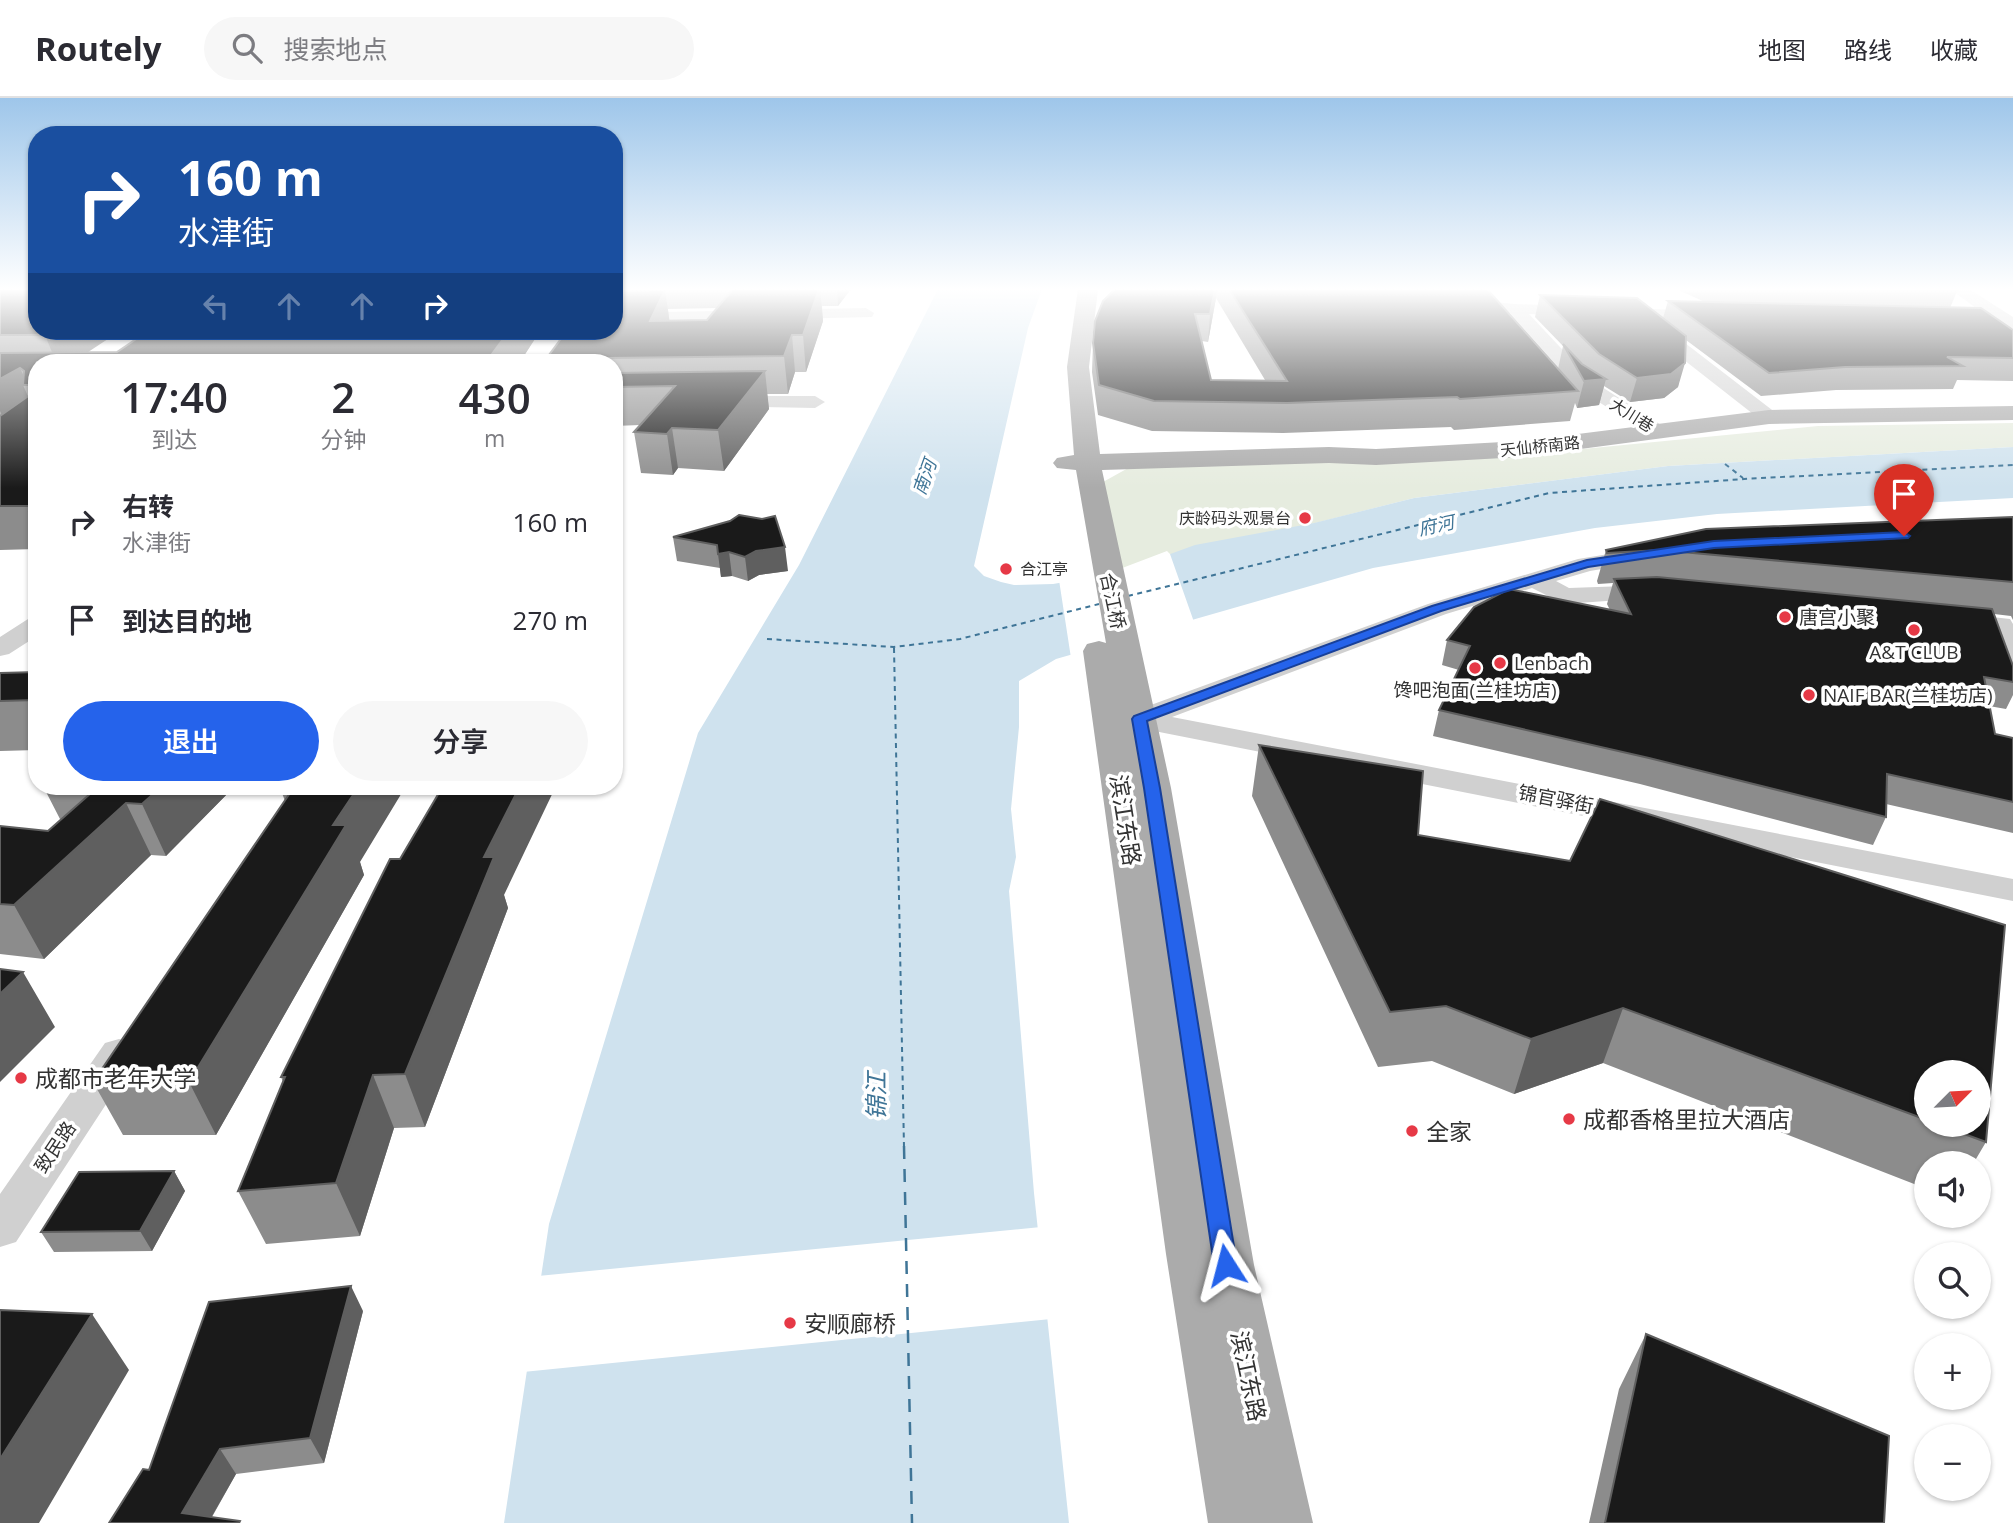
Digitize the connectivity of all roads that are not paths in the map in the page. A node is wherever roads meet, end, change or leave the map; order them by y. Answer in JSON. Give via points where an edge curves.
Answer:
{"nodes":[{"id":1,"x":1076,"y":356,"type":"edge"},
{"id":2,"x":1079,"y":356,"type":"edge"},
{"id":3,"x":1558,"y":356,"type":"edge"},
{"id":4,"x":1690,"y":356,"type":"edge"},
{"id":5,"x":708,"y":402,"type":"edge"},
{"id":6,"x":815,"y":402,"type":"dead end"},
{"id":7,"x":2013,"y":413,"type":"edge"},
{"id":8,"x":1769,"y":417,"type":"junction"},
{"id":9,"x":1660,"y":432,"type":"junction"},
{"id":10,"x":1076,"y":462,"type":"junction"},
{"id":11,"x":1676,"y":551,"type":"edge"},
{"id":12,"x":1534,"y":579,"type":"junction"},
{"id":13,"x":1677,"y":594,"type":"edge"},
{"id":14,"x":1934,"y":619,"type":"edge"},
{"id":15,"x":28,"y":631,"type":"edge"},
{"id":16,"x":0,"y":648,"type":"edge"},
{"id":17,"x":1111,"y":652,"type":"junction"},
{"id":18,"x":0,"y":654,"type":"edge"},
{"id":19,"x":28,"y":655,"type":"edge"},
{"id":20,"x":2013,"y":675,"type":"edge"},
{"id":21,"x":1139,"y":719,"type":"junction"},
{"id":22,"x":2013,"y":890,"type":"edge"},
{"id":23,"x":138,"y":1024,"type":"edge"},
{"id":24,"x":0,"y":1229,"type":"edge"},
{"id":25,"x":1240,"y":1523,"type":"edge"},
{"id":26,"x":1281,"y":1523,"type":"edge"}],
"edges":[{"from":1,"to":10,"type":"main road"},
{"from":2,"to":10,"type":"main road"},
{"from":3,"to":9,"type":"street","name":"大川巷","via":[[1584,384]]},
{"from":4,"to":8,"type":"street"},
{"from":5,"to":6,"type":"street"},
{"from":7,"to":8,"type":"main road","name":"天仙桥南路"},
{"from":8,"to":9,"type":"main road","name":"天仙桥南路"},
{"from":9,"to":10,"type":"main road","name":"天仙桥南路","via":[[1521,449],[1376,457]]},
{"from":10,"to":17,"type":"main road","name":"合江桥","via":[[1065,484],[1092,556]]},
{"from":11,"to":12,"type":"street","via":[[1587,564]]},
{"from":12,"to":13,"type":"street","via":[[1564,596]]},
{"from":12,"to":21,"type":"street","via":[[1437,608]]},
{"from":14,"to":20,"type":"street","via":[[2001,625]]},
{"from":15,"to":16,"type":"street"},
{"from":17,"to":21,"type":"main road","name":"滨江东路"},
{"from":17,"to":25,"type":"main road","name":"滨江东路","via":[[1193,1254]]},
{"from":18,"to":19,"type":"street"},
{"from":21,"to":22,"type":"street","name":"锦官驿街"},
{"from":21,"to":26,"type":"main road","name":"滨江东路","via":[[1226,1265]]},
{"from":23,"to":24,"type":"street","name":"致民路"}]}
